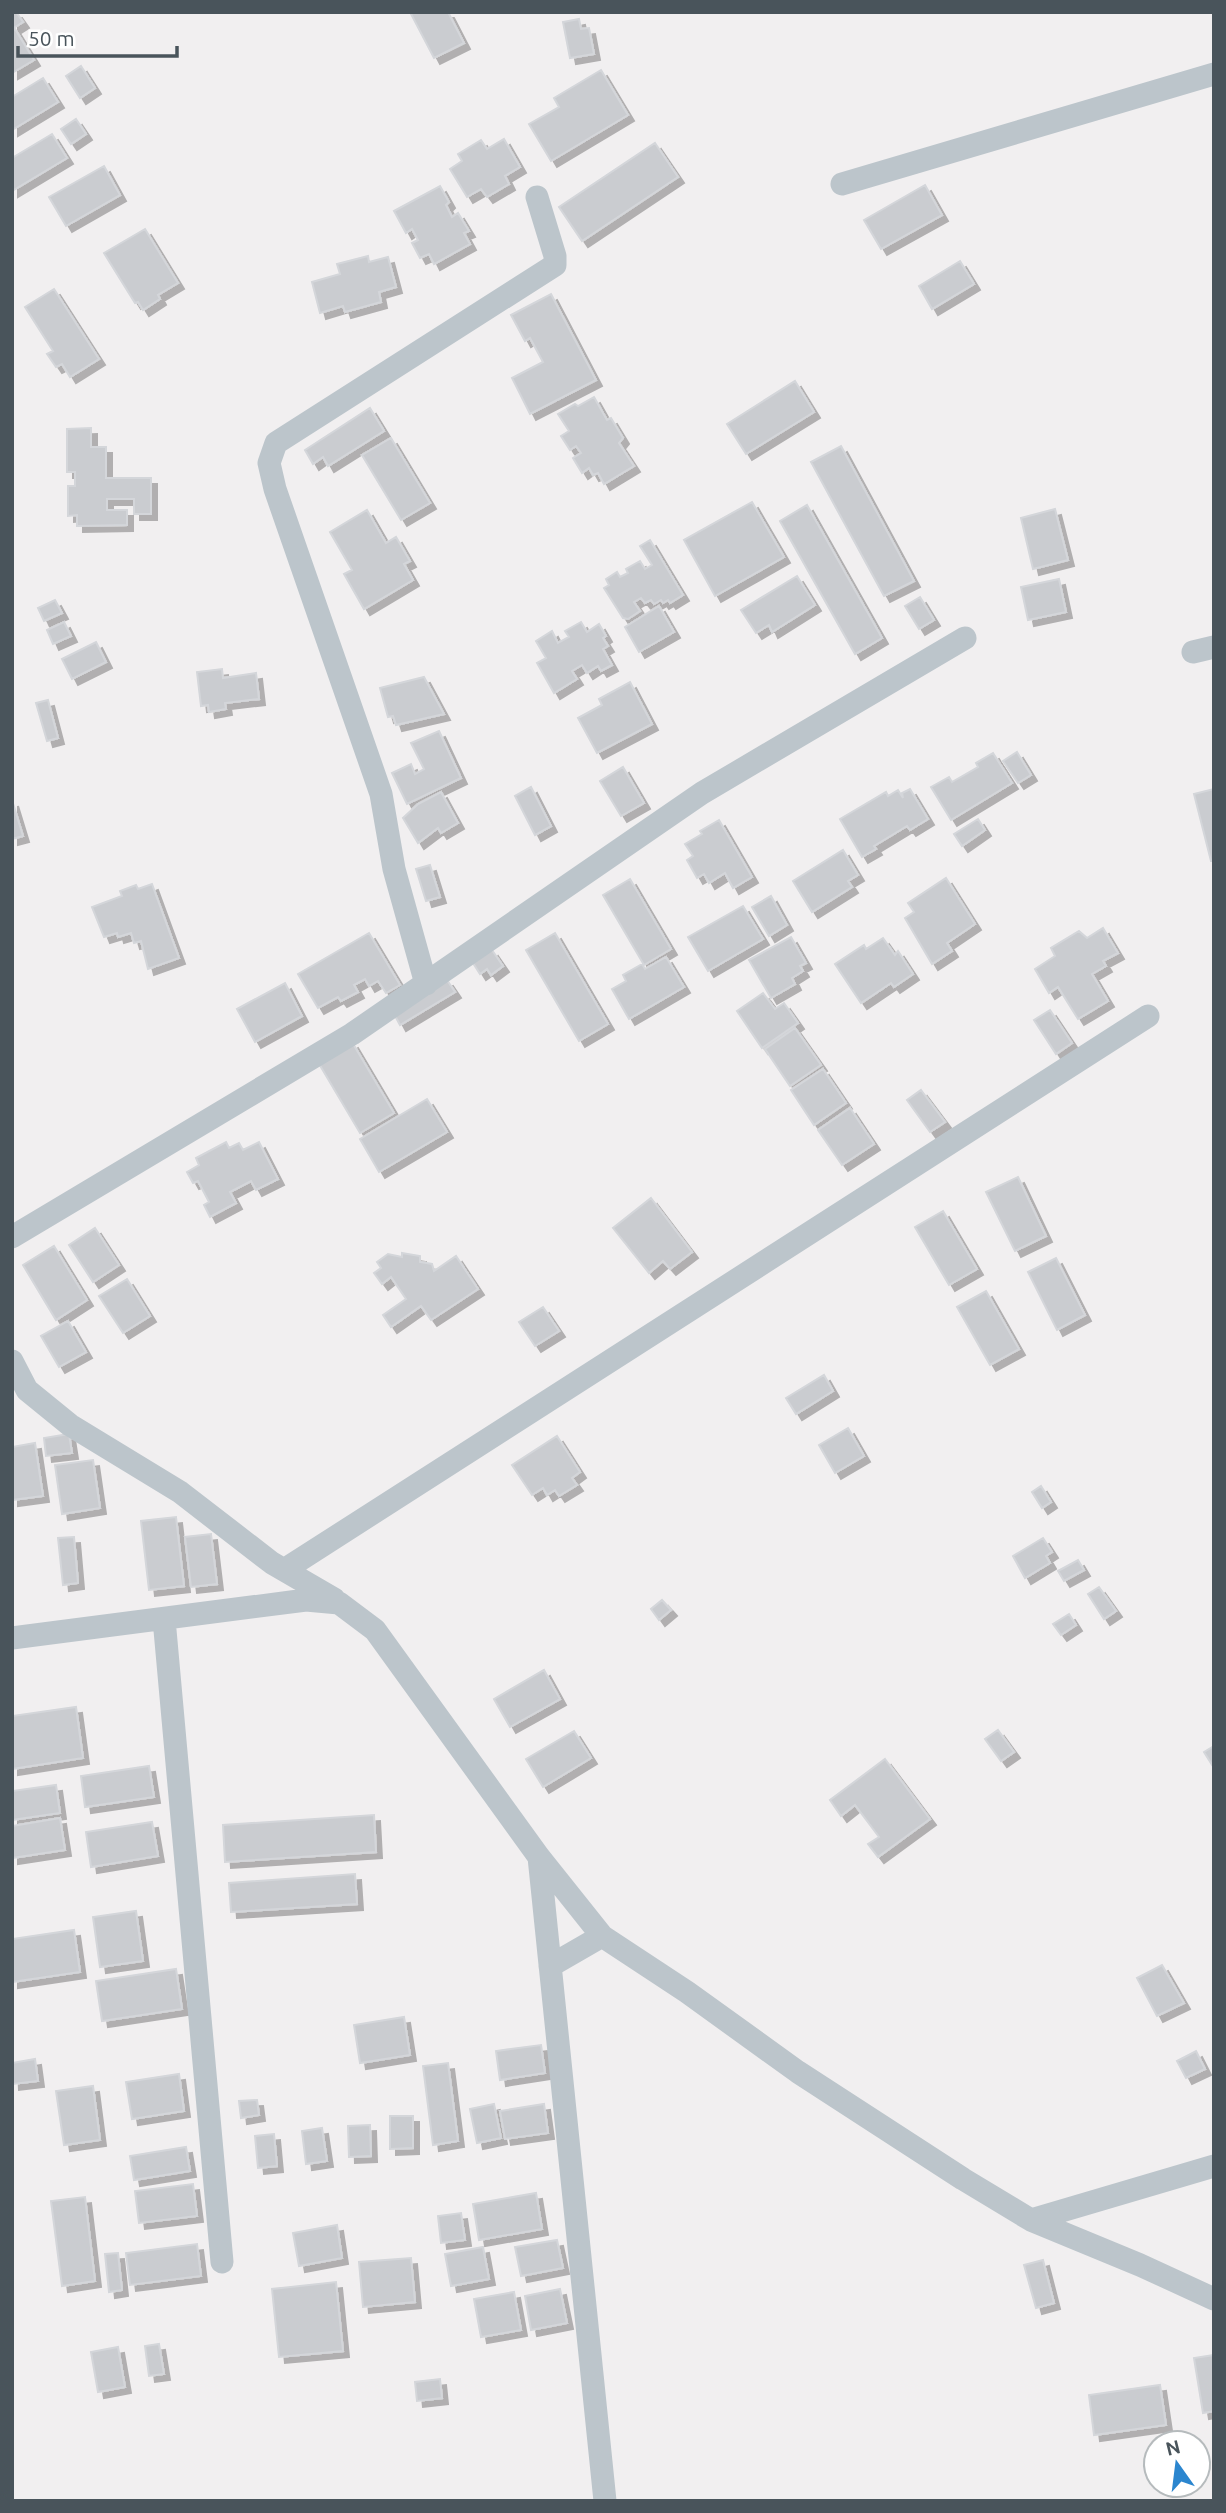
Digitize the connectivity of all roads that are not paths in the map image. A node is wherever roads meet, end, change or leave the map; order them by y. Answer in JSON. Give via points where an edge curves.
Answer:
{"nodes":[{"id":1,"x":1214,"y":74,"type":"edge"},
{"id":2,"x":842,"y":184,"type":"dead end"},
{"id":3,"x":537,"y":197,"type":"dead end"},
{"id":4,"x":965,"y":638,"type":"dead end"},
{"id":5,"x":426,"y":984,"type":"junction"},
{"id":6,"x":1148,"y":1016,"type":"dead end"},
{"id":7,"x":12,"y":1237,"type":"edge"},
{"id":8,"x":12,"y":1361,"type":"edge"},
{"id":9,"x":284,"y":1570,"type":"junction"},
{"id":10,"x":339,"y":1602,"type":"junction"},
{"id":11,"x":164,"y":1619,"type":"junction"},
{"id":12,"x":12,"y":1638,"type":"edge"},
{"id":13,"x":539,"y":1857,"type":"junction"},
{"id":14,"x":602,"y":1936,"type":"junction"},
{"id":15,"x":550,"y":1966,"type":"junction"},
{"id":16,"x":1214,"y":2166,"type":"edge"},
{"id":17,"x":1031,"y":2220,"type":"junction"},
{"id":18,"x":222,"y":2262,"type":"dead end"},
{"id":19,"x":1214,"y":2299,"type":"edge"},
{"id":20,"x":605,"y":2501,"type":"edge"}],
"edges":[{"from":1,"to":2,"type":"street"},
{"from":3,"to":5,"type":"street","via":[[555,265],[276,443],[269,463],[381,794],[394,869]]},
{"from":4,"to":5,"type":"street","via":[[702,793]]},
{"from":5,"to":7,"type":"street","via":[[352,1034]]},
{"from":6,"to":9,"type":"street"},
{"from":8,"to":9,"type":"street","via":[[27,1390],[70,1425],[180,1492]]},
{"from":9,"to":10,"type":"street"},
{"from":10,"to":11,"type":"street","via":[[306,1600]]},
{"from":10,"to":13,"type":"street","via":[[375,1630]]},
{"from":11,"to":12,"type":"street"},
{"from":11,"to":18,"type":"street"},
{"from":13,"to":14,"type":"street"},
{"from":13,"to":15,"type":"street"},
{"from":14,"to":15,"type":"street"},
{"from":14,"to":17,"type":"street","via":[[798,2072]]},
{"from":15,"to":20,"type":"street"},
{"from":16,"to":17,"type":"street"},
{"from":17,"to":19,"type":"street"}]}
